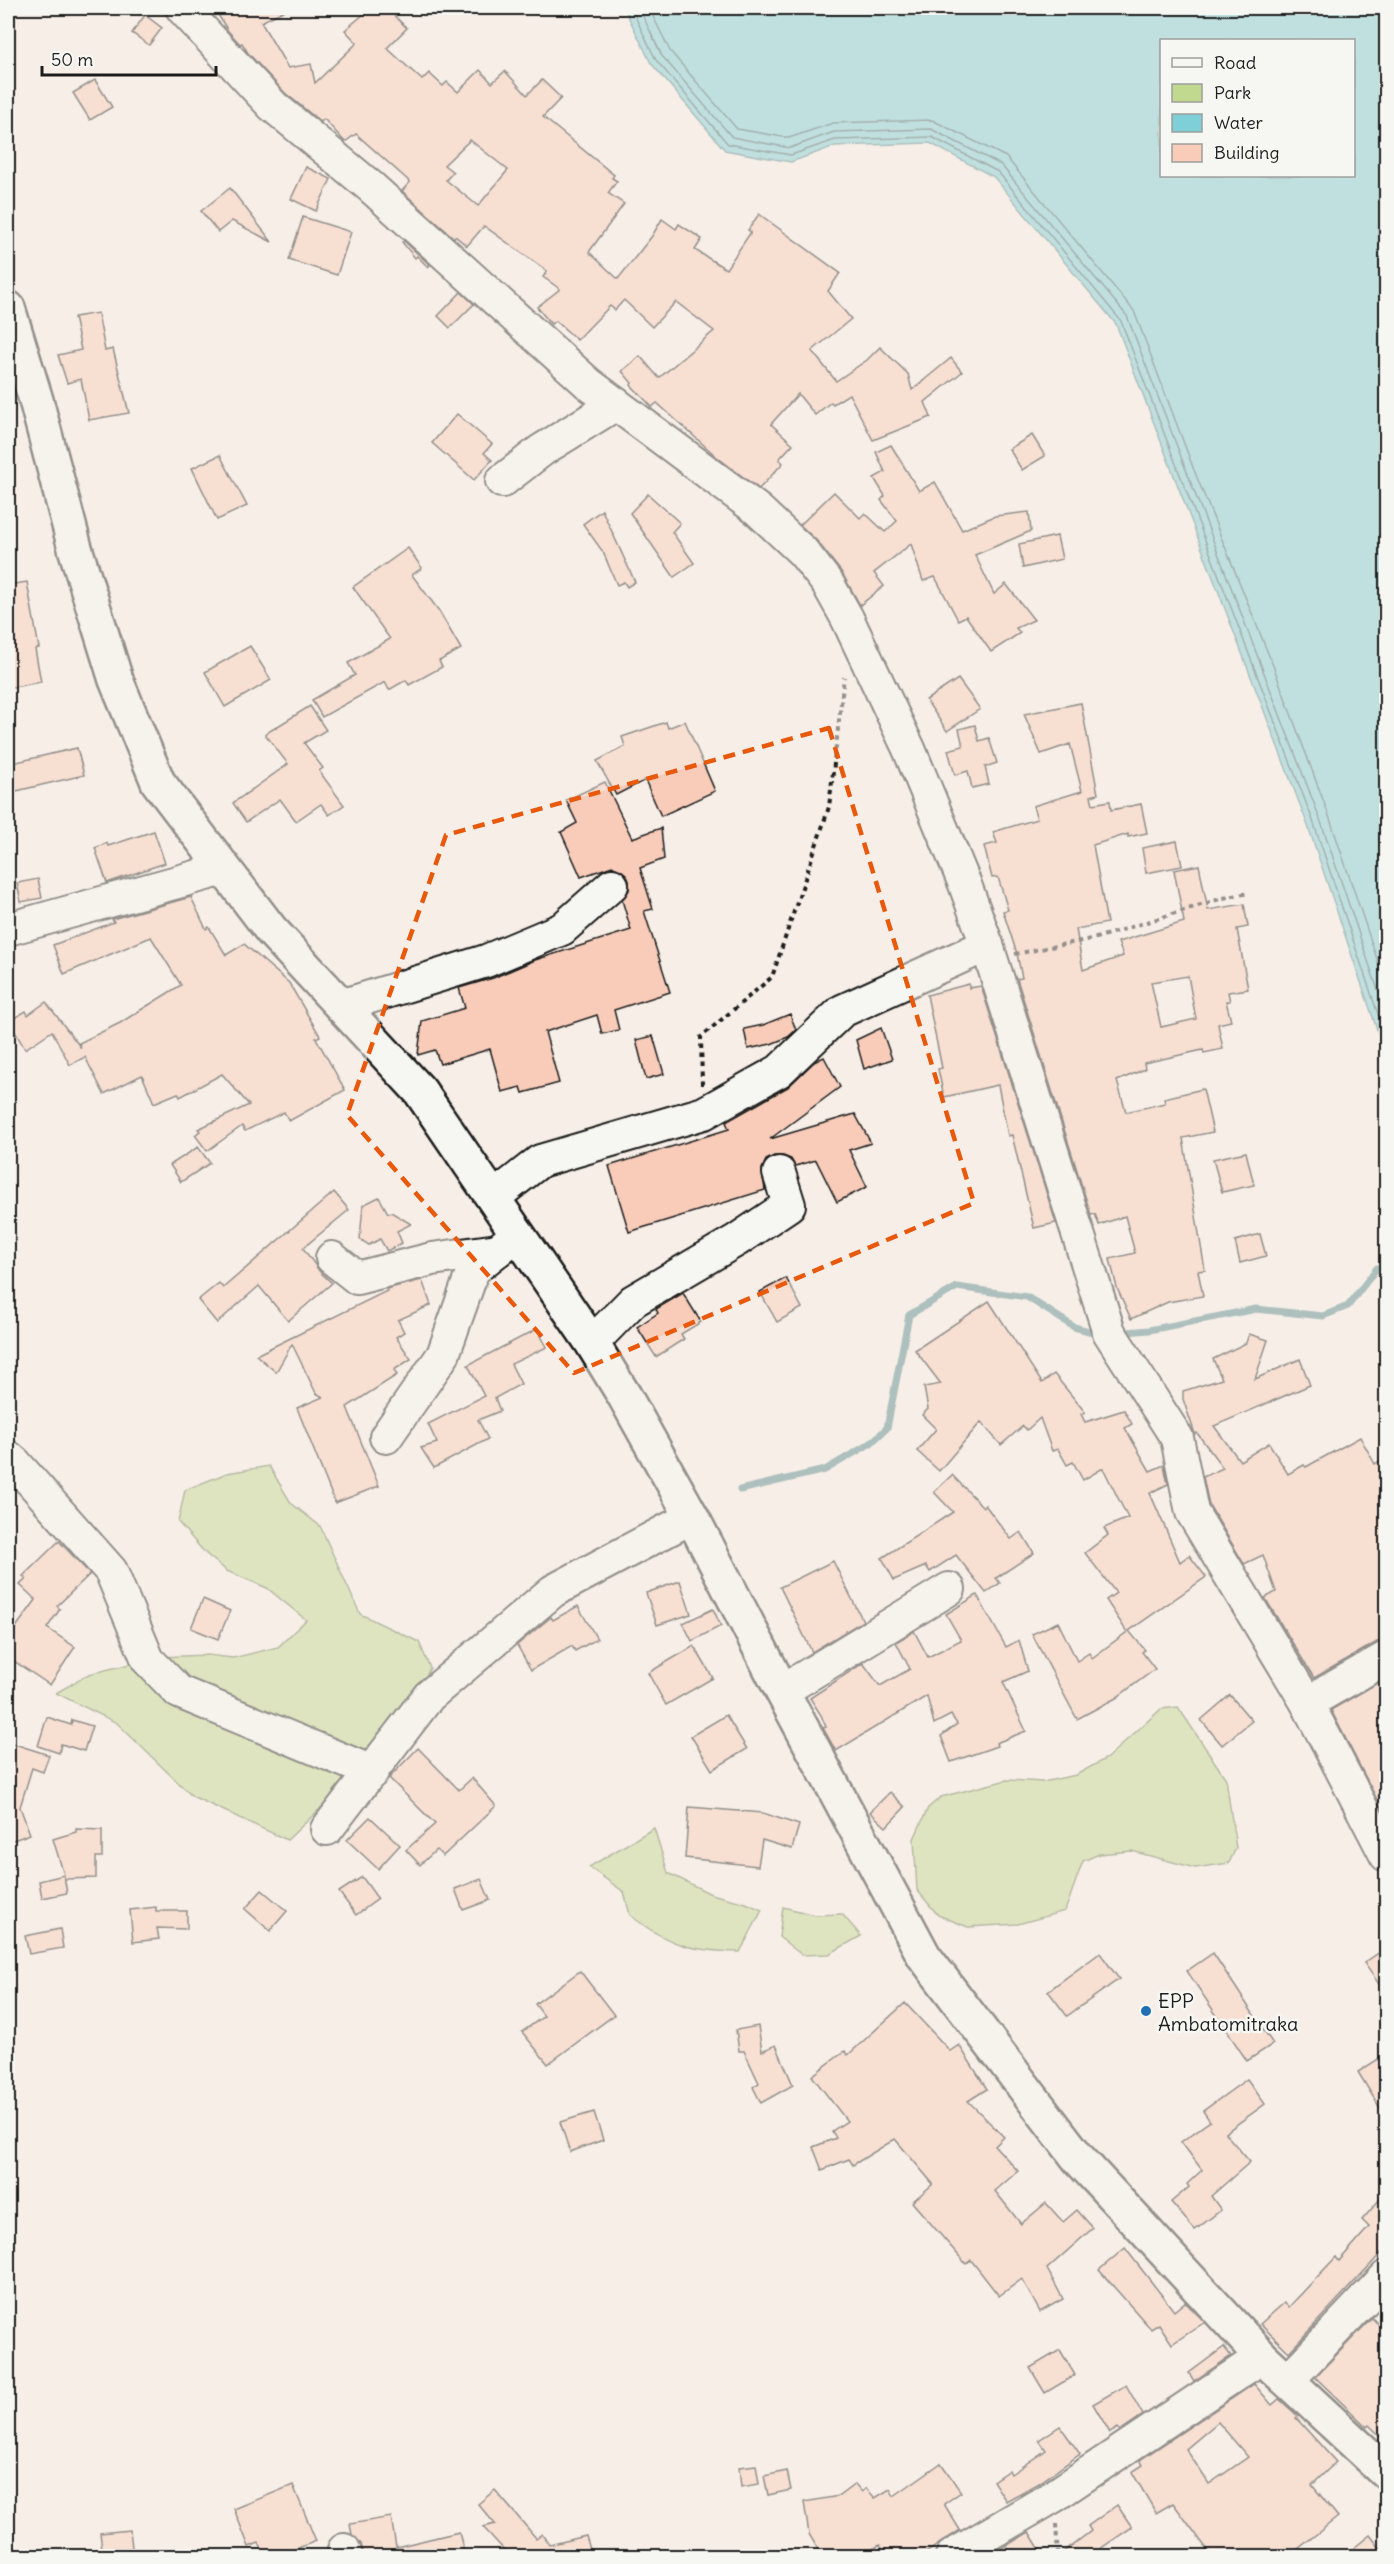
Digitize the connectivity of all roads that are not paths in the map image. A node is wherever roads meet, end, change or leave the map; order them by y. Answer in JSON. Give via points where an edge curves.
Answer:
{"nodes":[{"id":1,"x":182,"y":8,"type":"edge"},
{"id":2,"x":8,"y":308,"type":"edge"},
{"id":3,"x":616,"y":404,"type":"junction"},
{"id":4,"x":502,"y":481,"type":"dead end"},
{"id":5,"x":224,"y":869,"type":"junction"},
{"id":6,"x":612,"y":885,"type":"dead end"},
{"id":7,"x":8,"y":928,"type":"edge"},
{"id":8,"x":989,"y":952,"type":"junction"},
{"id":9,"x":341,"y":1006,"type":"junction"},
{"id":10,"x":779,"y":1173,"type":"dead end"},
{"id":11,"x":493,"y":1198,"type":"junction"},
{"id":12,"x":508,"y":1242,"type":"junction"},
{"id":13,"x":332,"y":1258,"type":"dead end"},
{"id":14,"x":592,"y":1343,"type":"junction"},
{"id":15,"x":386,"y":1437,"type":"dead end"},
{"id":16,"x":8,"y":1457,"type":"edge"},
{"id":17,"x":692,"y":1517,"type":"junction"},
{"id":18,"x":949,"y":1589,"type":"dead end"},
{"id":19,"x":1386,"y":1658,"type":"edge"},
{"id":20,"x":782,"y":1692,"type":"junction"},
{"id":21,"x":1307,"y":1703,"type":"junction"},
{"id":22,"x":372,"y":1772,"type":"junction"},
{"id":23,"x":327,"y":1829,"type":"dead end"},
{"id":24,"x":1386,"y":1855,"type":"edge"},
{"id":25,"x":1386,"y":2277,"type":"edge"},
{"id":26,"x":1262,"y":2357,"type":"junction"},
{"id":27,"x":1287,"y":2380,"type":"junction"},
{"id":28,"x":1386,"y":2472,"type":"edge"},
{"id":29,"x":952,"y":2556,"type":"edge"}],
"edges":[{"from":1,"to":3,"type":"street","via":[[273,106],[371,187]]},
{"from":2,"to":5,"type":"main road","via":[[116,680],[158,782]]},
{"from":3,"to":4,"type":"street","via":[[542,450]]},
{"from":3,"to":8,"type":"street","via":[[758,510],[803,552],[828,585],[909,749]]},
{"from":5,"to":7,"type":"street"},
{"from":5,"to":9,"type":"main road","via":[[271,930]]},
{"from":6,"to":9,"type":"street","via":[[562,929],[486,961]]},
{"from":8,"to":11,"type":"street","via":[[842,1011],[779,1071],[704,1113],[540,1161]]},
{"from":8,"to":21,"type":"street","via":[[1108,1332],[1177,1438],[1192,1512]]},
{"from":9,"to":11,"type":"main road","via":[[420,1090]]},
{"from":10,"to":14,"type":"street","via":[[789,1205],[633,1301]]},
{"from":11,"to":12,"type":"main road"},
{"from":12,"to":13,"type":"street","via":[[357,1278]]},
{"from":12,"to":14,"type":"main road"},
{"from":12,"to":15,"type":"street","via":[[472,1270],[443,1355]]},
{"from":14,"to":17,"type":"main road"},
{"from":16,"to":22,"type":"street","via":[[111,1571],[148,1660],[179,1692]]},
{"from":17,"to":20,"type":"main road"},
{"from":17,"to":22,"type":"street","via":[[553,1591],[429,1696]]},
{"from":18,"to":20,"type":"street"},
{"from":19,"to":21,"type":"street"},
{"from":20,"to":26,"type":"main road","via":[[924,1956],[1077,2158]]},
{"from":21,"to":24,"type":"street"},
{"from":22,"to":23,"type":"street"},
{"from":25,"to":27,"type":"street"},
{"from":26,"to":27,"type":"main road"},
{"from":26,"to":29,"type":"street","via":[[1054,2496]]},
{"from":27,"to":28,"type":"main road"}]}
